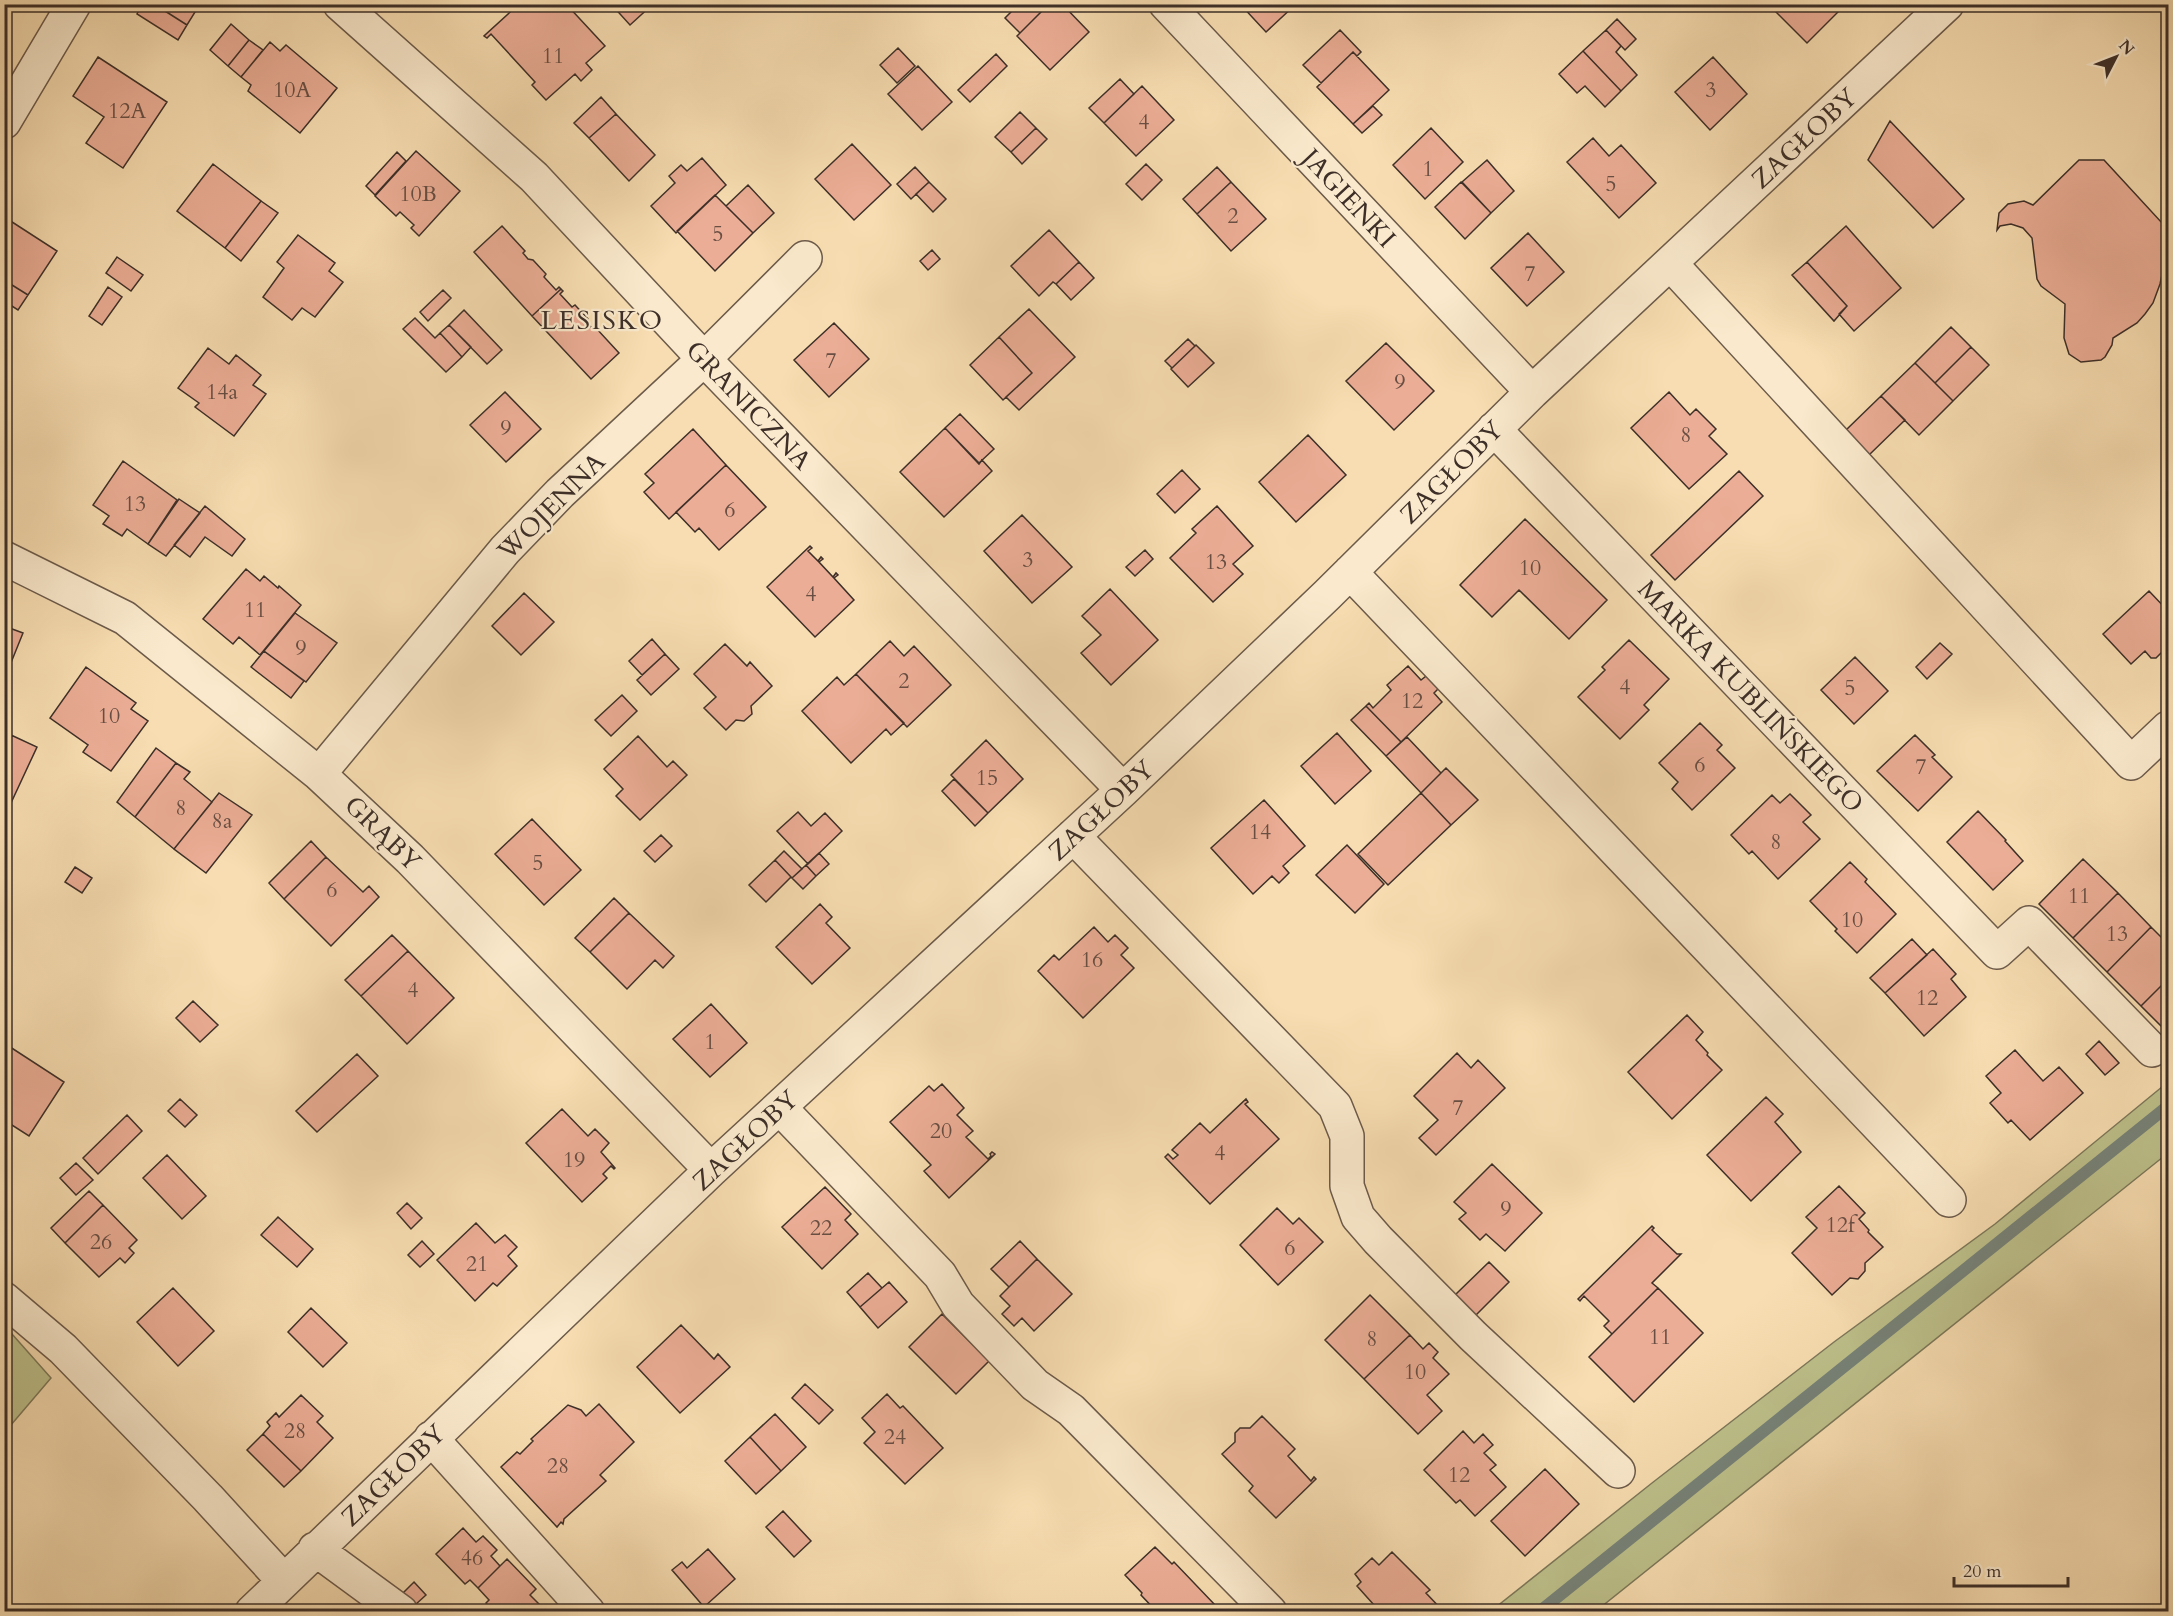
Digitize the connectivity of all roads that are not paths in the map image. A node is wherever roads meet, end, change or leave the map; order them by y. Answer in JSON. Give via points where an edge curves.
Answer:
{"nodes":[{"id":1,"x":74,"y":4,"type":"edge"},
{"id":2,"x":340,"y":4,"type":"edge"},
{"id":3,"x":1166,"y":4,"type":"edge"},
{"id":4,"x":1933,"y":9,"type":"edge"},
{"id":5,"x":4,"y":122,"type":"edge"},
{"id":6,"x":805,"y":258,"type":"dead end"},
{"id":7,"x":1670,"y":263,"type":"junction"},
{"id":8,"x":704,"y":359,"type":"junction"},
{"id":9,"x":1532,"y":392,"type":"junction"},
{"id":10,"x":1494,"y":429,"type":"junction"},
{"id":11,"x":4,"y":558,"type":"edge"},
{"id":12,"x":1350,"y":572,"type":"junction"},
{"id":13,"x":2169,"y":728,"type":"edge"},
{"id":14,"x":319,"y":774,"type":"junction"},
{"id":15,"x":1123,"y":790,"type":"junction"},
{"id":16,"x":1073,"y":836,"type":"junction"},
{"id":17,"x":2152,"y":1050,"type":"dead end"},
{"id":18,"x":780,"y":1108,"type":"junction"},
{"id":19,"x":711,"y":1170,"type":"junction"},
{"id":20,"x":1949,"y":1200,"type":"dead end"},
{"id":21,"x":4,"y":1299,"type":"edge"},
{"id":22,"x":431,"y":1438,"type":"junction"},
{"id":23,"x":1617,"y":1471,"type":"dead end"},
{"id":24,"x":315,"y":1549,"type":"junction"},
{"id":25,"x":284,"y":1581,"type":"junction"},
{"id":26,"x":252,"y":1611,"type":"edge"},
{"id":27,"x":401,"y":1611,"type":"edge"},
{"id":28,"x":588,"y":1611,"type":"edge"},
{"id":29,"x":1270,"y":1611,"type":"edge"}],
"edges":[{"from":1,"to":5,"type":"street"},
{"from":2,"to":8,"type":"street","name":"GRANICZNA","via":[[534,177]]},
{"from":3,"to":9,"type":"street","name":"JAGIENKI"},
{"from":4,"to":7,"type":"street","name":"ZAGŁOBY"},
{"from":6,"to":8,"type":"street","name":"WOJENNA"},
{"from":7,"to":9,"type":"street","name":"ZAGŁOBY"},
{"from":7,"to":13,"type":"street","via":[[2131,763]]},
{"from":8,"to":14,"type":"street","name":"WOJENNA","via":[[560,493],[505,550]]},
{"from":8,"to":15,"type":"street","name":"GRANICZNA"},
{"from":9,"to":10,"type":"street","name":"ZAGŁOBY"},
{"from":10,"to":12,"type":"street","name":"ZAGŁOBY"},
{"from":10,"to":17,"type":"street","name":"MARKA KUBLIŃSKIEGO","via":[[1997,952],[2030,923]]},
{"from":11,"to":14,"type":"street","name":"GRĄBY","via":[[125,618]]},
{"from":12,"to":15,"type":"street","name":"ZAGŁOBY"},
{"from":12,"to":20,"type":"street"},
{"from":14,"to":19,"type":"street","name":"GRĄBY","via":[[410,859]]},
{"from":15,"to":16,"type":"street","name":"ZAGŁOBY"},
{"from":16,"to":18,"type":"street","name":"ZAGŁOBY"},
{"from":16,"to":23,"type":"street","via":[[1335,1106],[1347,1136],[1347,1186],[1358,1217],[1473,1336]]},
{"from":18,"to":19,"type":"street","name":"ZAGŁOBY"},
{"from":18,"to":29,"type":"street","via":[[940,1275],[957,1305],[1035,1385],[1071,1410]]},
{"from":19,"to":22,"type":"street","name":"ZAGŁOBY"},
{"from":21,"to":25,"type":"street","via":[[63,1349]]},
{"from":22,"to":24,"type":"street","name":"ZAGŁOBY"},
{"from":22,"to":28,"type":"street"},
{"from":24,"to":25,"type":"street","name":"ZAGŁOBY"},
{"from":24,"to":27,"type":"street"},
{"from":25,"to":26,"type":"street","name":"ZAGŁOBY"}]}
